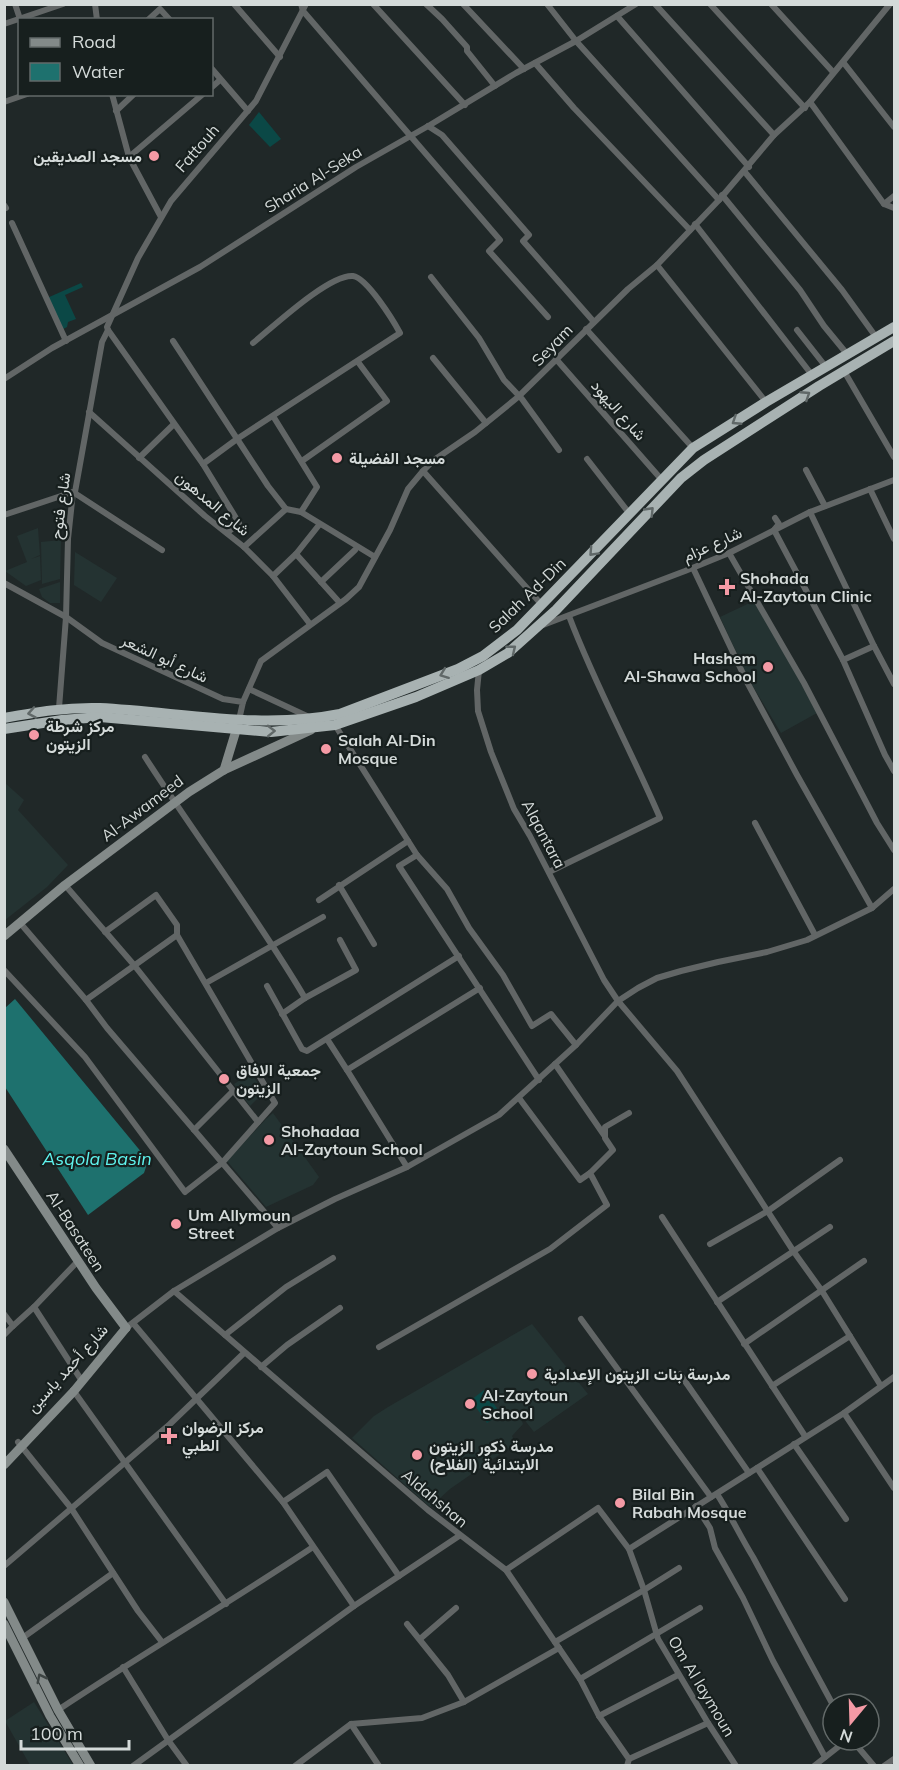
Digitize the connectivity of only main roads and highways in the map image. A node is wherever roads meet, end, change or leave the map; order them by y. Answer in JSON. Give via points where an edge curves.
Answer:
{"nodes":[{"id":1,"x":894,"y":327,"type":"edge"},
{"id":2,"x":894,"y":341,"type":"edge"},
{"id":3,"x":4,"y":718,"type":"edge"},
{"id":4,"x":313,"y":723,"type":"junction"},
{"id":5,"x":238,"y":725,"type":"junction"},
{"id":6,"x":4,"y":729,"type":"edge"},
{"id":7,"x":224,"y":770,"type":"junction"},
{"id":8,"x":4,"y":936,"type":"edge"},
{"id":9,"x":4,"y":1149,"type":"edge"},
{"id":10,"x":129,"y":1326,"type":"junction"},
{"id":11,"x":73,"y":1389,"type":"junction"},
{"id":12,"x":20,"y":1444,"type":"junction"},
{"id":13,"x":4,"y":1456,"type":"edge"},
{"id":14,"x":4,"y":1465,"type":"edge"},
{"id":15,"x":4,"y":1602,"type":"edge"},
{"id":16,"x":4,"y":1623,"type":"edge"},
{"id":17,"x":80,"y":1766,"type":"edge"},
{"id":18,"x":91,"y":1766,"type":"edge"}],
"edges":[{"from":1,"to":4,"type":"highway","name":"Salah Ad-Din","one_way":true,"via":[[693,448],[517,630],[483,656]]},
{"from":4,"to":2,"type":"highway","name":"Salah Ad-Din","one_way":true,"via":[[335,725],[416,697],[508,653],[556,610],[681,478]]},
{"from":5,"to":3,"type":"highway","name":"Salah Ad-Din","one_way":true,"via":[[100,708],[58,708]]},
{"from":4,"to":5,"type":"highway","name":"Salah Ad-Din","via":[[271,721]]},
{"from":4,"to":7,"type":"main road","name":"Al-Awameed"},
{"from":5,"to":6,"type":"highway","name":"Salah Ad-Din","via":[[100,717]]},
{"from":5,"to":7,"type":"main road"},
{"from":7,"to":8,"type":"main road","name":"Al-Awameed","via":[[65,885]]},
{"from":9,"to":10,"type":"main road","name":"Al-Basateen","via":[[78,1261]]},
{"from":10,"to":11,"type":"main road","name":"شارع أحمد ياسين"},
{"from":10,"to":11,"type":"main road","name":"شارع أحمد ياسين","via":[[115,1332]]},
{"from":11,"to":12,"type":"main road","name":"شارع أحمد ياسين"},
{"from":12,"to":13,"type":"main road","name":"شارع أحمد ياسين"},
{"from":12,"to":14,"type":"main road","name":"شارع أحمد ياسين"},
{"from":18,"to":15,"type":"main road","one_way":true},
{"from":16,"to":17,"type":"main road","via":[[50,1716]]}]}
